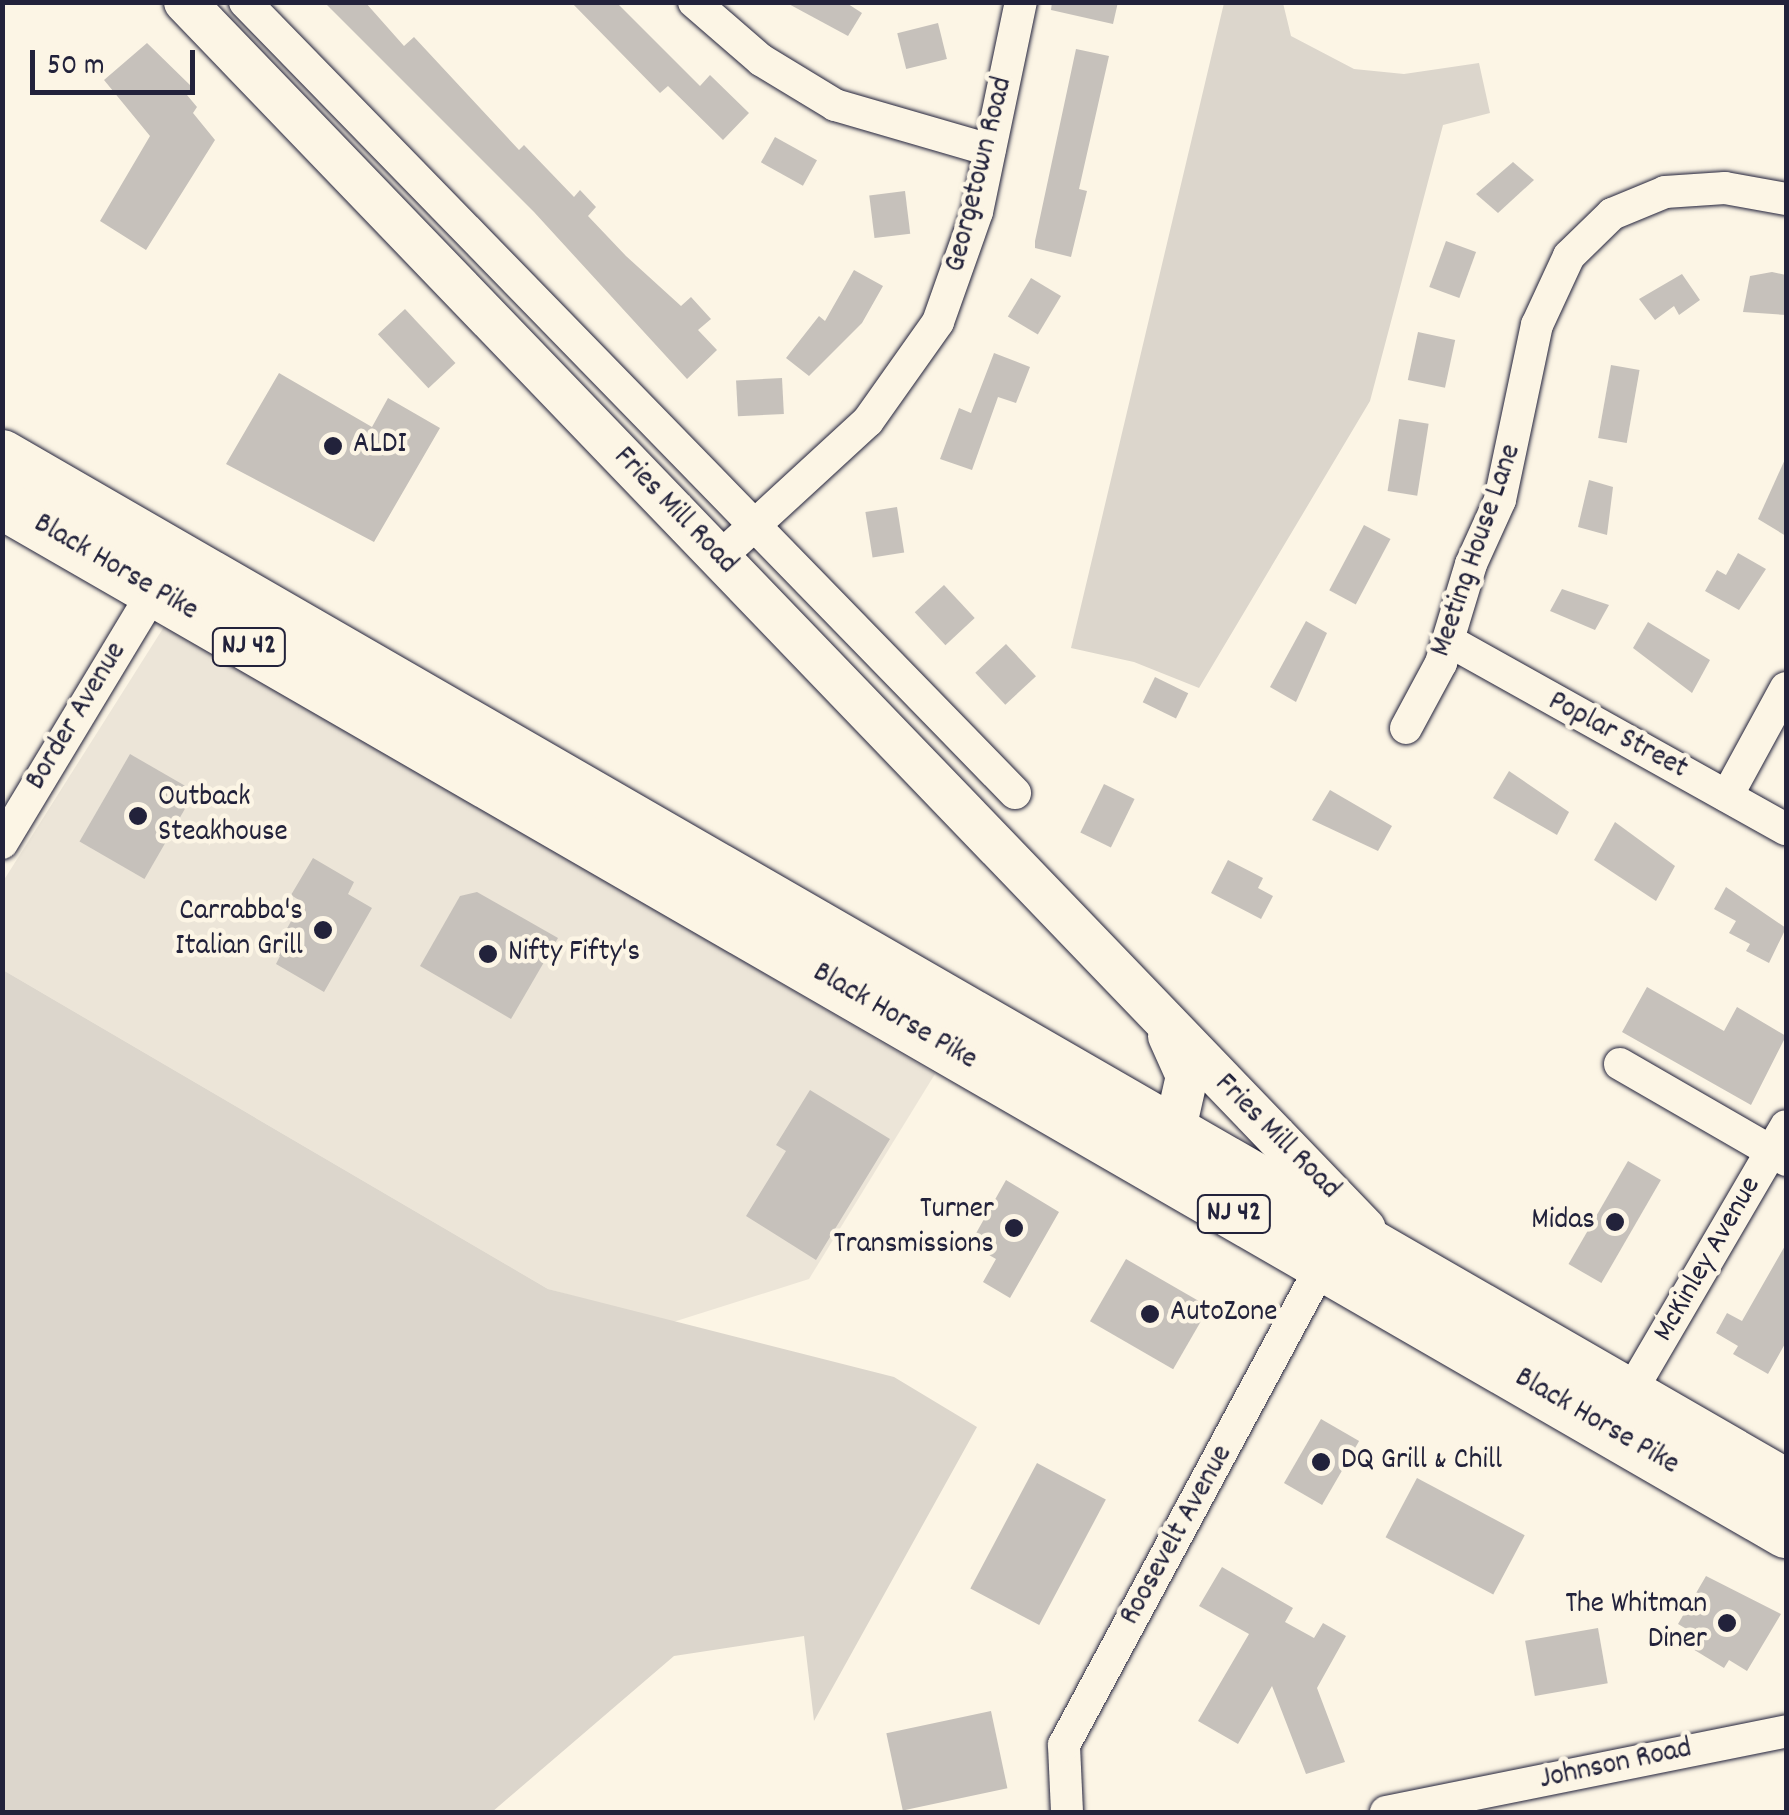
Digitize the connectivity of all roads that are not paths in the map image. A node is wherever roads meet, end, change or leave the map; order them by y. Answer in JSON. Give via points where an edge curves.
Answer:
{"nodes":[{"id":1,"x":185,"y":2,"type":"edge"},
{"id":2,"x":245,"y":2,"type":"edge"},
{"id":3,"x":694,"y":2,"type":"edge"},
{"id":4,"x":1020,"y":2,"type":"edge"},
{"id":5,"x":990,"y":150,"type":"junction"},
{"id":6,"x":1786,"y":199,"type":"edge"},
{"id":7,"x":2,"y":455,"type":"edge"},
{"id":8,"x":2,"y":504,"type":"edge"},
{"id":9,"x":757,"y":527,"type":"junction"},
{"id":10,"x":720,"y":558,"type":"junction"},
{"id":11,"x":154,"y":591,"type":"junction"},
{"id":12,"x":203,"y":620,"type":"junction"},
{"id":13,"x":319,"y":638,"type":"junction"},
{"id":14,"x":1449,"y":640,"type":"junction"},
{"id":15,"x":1786,"y":688,"type":"edge"},
{"id":16,"x":1406,"y":728,"type":"dead end"},
{"id":17,"x":496,"y":790,"type":"junction"},
{"id":18,"x":1015,"y":793,"type":"dead end"},
{"id":19,"x":1727,"y":796,"type":"junction"},
{"id":20,"x":1786,"y":829,"type":"edge"},
{"id":21,"x":653,"y":830,"type":"junction"},
{"id":22,"x":2,"y":843,"type":"edge"},
{"id":23,"x":1161,"y":1022,"type":"junction"},
{"id":24,"x":1620,"y":1064,"type":"dead end"},
{"id":25,"x":1175,"y":1129,"type":"junction"},
{"id":26,"x":1782,"y":1146,"type":"edge"},
{"id":27,"x":1182,"y":1184,"type":"junction"},
{"id":28,"x":1390,"y":1254,"type":"junction"},
{"id":29,"x":1322,"y":1265,"type":"junction"},
{"id":30,"x":1630,"y":1393,"type":"junction"},
{"id":31,"x":1786,"y":1484,"type":"edge"},
{"id":32,"x":1786,"y":1533,"type":"edge"},
{"id":33,"x":1786,"y":1731,"type":"edge"},
{"id":34,"x":1067,"y":1812,"type":"edge"},
{"id":35,"x":1386,"y":1812,"type":"edge"}],
"edges":[{"from":1,"to":10,"type":"main road","name":"Fries Mill Road"},
{"from":2,"to":9,"type":"street","name":"Fries Mill Road"},
{"from":3,"to":5,"type":"street","via":[[761,60],[835,105]]},
{"from":4,"to":5,"type":"street","name":"Georgetown Road"},
{"from":5,"to":9,"type":"street","name":"Georgetown Road","via":[[964,258],[927,342],[868,420]]},
{"from":6,"to":14,"type":"street","name":"Meeting House Lane","via":[[1725,188],[1665,192],[1612,214],[1569,256],[1542,308],[1507,479],[1471,564]]},
{"from":7,"to":13,"type":"highway","name":"Black Horse Pike","number":"NJ 42"},
{"from":8,"to":11,"type":"highway","name":"Black Horse Pike","number":"NJ 42"},
{"from":9,"to":10,"type":"street","name":"Georgetown Road"},
{"from":9,"to":18,"type":"street","name":"Fries Mill Road"},
{"from":10,"to":23,"type":"main road","name":"Fries Mill Road"},
{"from":11,"to":12,"type":"highway","name":"Black Horse Pike","number":"NJ 42"},
{"from":11,"to":22,"type":"street","name":"Border Avenue"},
{"from":12,"to":13,"type":"highway","via":[[297,658]]},
{"from":12,"to":17,"type":"highway","name":"Black Horse Pike","number":"NJ 42"},
{"from":13,"to":21,"type":"highway","name":"Black Horse Pike","number":"NJ 42"},
{"from":14,"to":16,"type":"street","name":"Meeting House Lane"},
{"from":14,"to":19,"type":"street","name":"Poplar Street"},
{"from":15,"to":19,"type":"street"},
{"from":17,"to":21,"type":"highway","via":[[505,782],[536,785],[627,830]]},
{"from":17,"to":27,"type":"highway","name":"Black Horse Pike","number":"NJ 42"},
{"from":19,"to":20,"type":"street","name":"Poplar Street"},
{"from":21,"to":25,"type":"highway","name":"Black Horse Pike","number":"NJ 42"},
{"from":23,"to":25,"type":"main road","name":"Fries Mill Road","via":[[1187,1076]]},
{"from":23,"to":28,"type":"main road","name":"Fries Mill Road"},
{"from":24,"to":26,"type":"street"},
{"from":25,"to":27,"type":"main road","name":"Fries Mill Road"},
{"from":25,"to":28,"type":"highway","name":"Black Horse Pike","number":"NJ 42"},
{"from":26,"to":30,"type":"street","name":"McKinley Avenue"},
{"from":27,"to":29,"type":"highway","name":"Black Horse Pike","number":"NJ 42"},
{"from":28,"to":30,"type":"highway","name":"Black Horse Pike","number":"NJ 42"},
{"from":29,"to":32,"type":"highway","name":"Black Horse Pike","number":"NJ 42"},
{"from":29,"to":34,"type":"street","name":"Roosevelt Avenue","via":[[1064,1745],[1060,1784]]},
{"from":30,"to":31,"type":"highway","name":"Black Horse Pike","number":"NJ 42"},
{"from":33,"to":35,"type":"street","name":"Johnson Road"}]}
